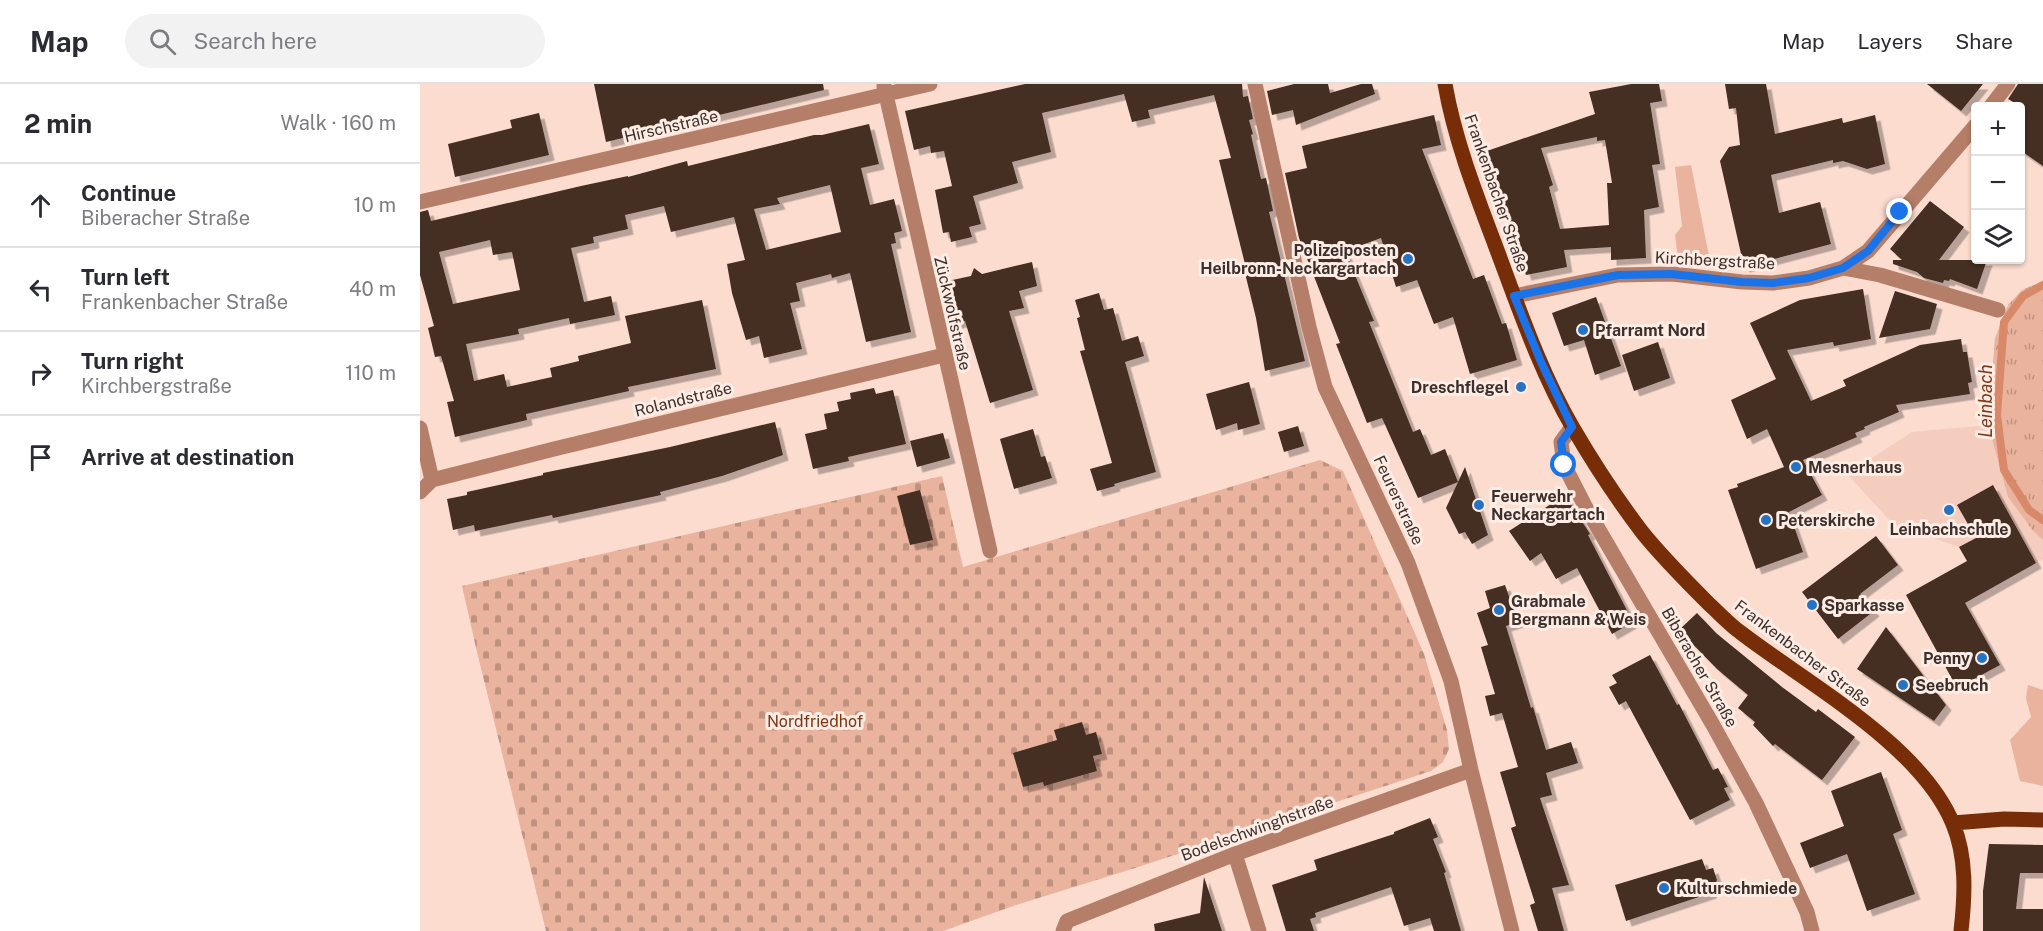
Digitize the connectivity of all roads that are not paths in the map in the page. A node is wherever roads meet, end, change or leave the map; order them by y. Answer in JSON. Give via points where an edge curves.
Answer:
{"nodes":[{"id":1,"x":930,"y":84,"type":"edge"},
{"id":2,"x":1255,"y":84,"type":"edge"},
{"id":3,"x":1445,"y":84,"type":"edge"},
{"id":4,"x":2008,"y":84,"type":"edge"},
{"id":5,"x":885,"y":89,"type":"edge"},
{"id":6,"x":1994,"y":102,"type":"edge"},
{"id":7,"x":1971,"y":131,"type":"edge"},
{"id":8,"x":420,"y":202,"type":"edge"},
{"id":9,"x":1843,"y":268,"type":"junction"},
{"id":10,"x":1514,"y":296,"type":"junction"},
{"id":11,"x":1998,"y":310,"type":"dead end"},
{"id":12,"x":945,"y":355,"type":"junction"},
{"id":13,"x":1572,"y":427,"type":"junction"},
{"id":14,"x":420,"y":428,"type":"edge"},
{"id":15,"x":432,"y":480,"type":"junction"},
{"id":16,"x":420,"y":492,"type":"edge"},
{"id":17,"x":990,"y":551,"type":"dead end"},
{"id":18,"x":1471,"y":770,"type":"junction"},
{"id":19,"x":2043,"y":820,"type":"edge"},
{"id":20,"x":1953,"y":823,"type":"junction"},
{"id":21,"x":1234,"y":854,"type":"junction"},
{"id":22,"x":1063,"y":931,"type":"edge"},
{"id":23,"x":1259,"y":931,"type":"edge"},
{"id":24,"x":1512,"y":931,"type":"edge"},
{"id":25,"x":1812,"y":931,"type":"edge"},
{"id":26,"x":1961,"y":931,"type":"edge"}],
"edges":[{"from":1,"to":5,"type":"street","name":"Hirschstraße"},
{"from":2,"to":18,"type":"street","name":"Feurerstraße","via":[[1325,387],[1408,563],[1451,681]]},
{"from":3,"to":10,"type":"main road","name":"Frankenbacher Straße","via":[[1479,204]]},
{"from":4,"to":6,"type":"street"},
{"from":5,"to":8,"type":"street","name":"Hirschstraße"},
{"from":5,"to":12,"type":"street","name":"Zückwolfstraße"},
{"from":7,"to":9,"type":"street","name":"Kirchbergstraße","via":[[1868,251]]},
{"from":9,"to":10,"type":"street","name":"Kirchbergstraße","via":[[1773,283],[1672,274],[1618,275]]},
{"from":9,"to":11,"type":"street","name":"Kirchbergstraße"},
{"from":10,"to":13,"type":"main road","name":"Frankenbacher Straße"},
{"from":12,"to":15,"type":"street","name":"Rolandstraße"},
{"from":12,"to":17,"type":"street","name":"Zückwolfstraße"},
{"from":13,"to":20,"type":"main road","name":"Frankenbacher Straße","via":[[1636,524],[1684,578],[1737,630],[1864,722],[1915,766],[1930,783]]},
{"from":13,"to":25,"type":"street","name":"Biberacher Straße","via":[[1561,442],[1564,465],[1756,803],[1807,912]]},
{"from":14,"to":15,"type":"street"},
{"from":15,"to":16,"type":"street"},
{"from":18,"to":21,"type":"street","name":"Bodelschwinghstraße"},
{"from":18,"to":24,"type":"street","name":"Feurerstraße"},
{"from":19,"to":20,"type":"main road"},
{"from":20,"to":26,"type":"main road","name":"Frankenbacher Straße","via":[[1965,873]]},
{"from":21,"to":22,"type":"street","name":"Bodelschwinghstraße","via":[[1067,921]]},
{"from":21,"to":23,"type":"street"}]}
